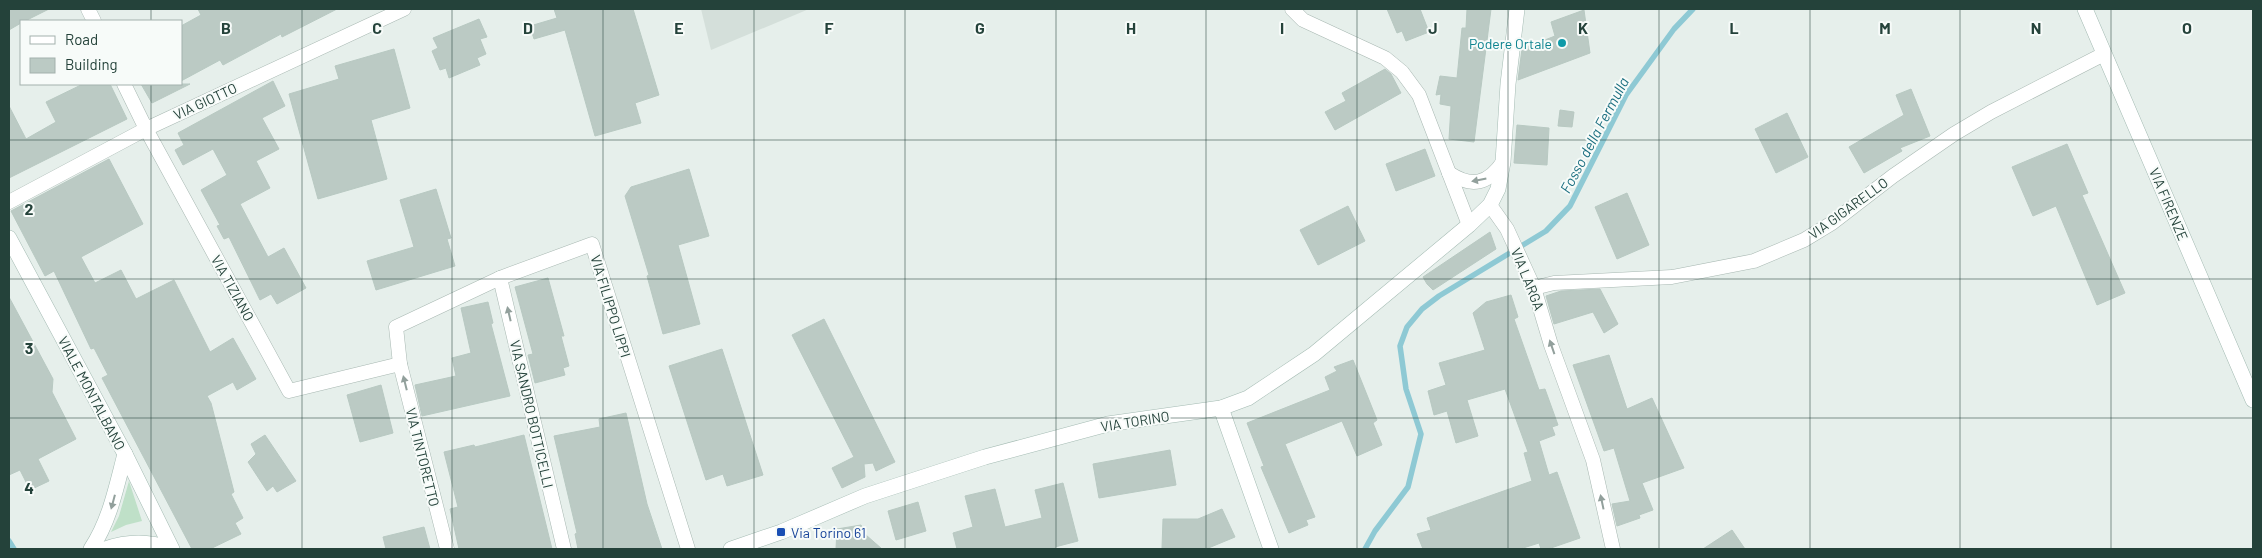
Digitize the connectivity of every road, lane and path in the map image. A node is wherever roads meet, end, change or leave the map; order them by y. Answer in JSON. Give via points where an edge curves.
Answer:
{"nodes":[{"id":1,"x":404,"y":9,"type":"edge"},
{"id":2,"x":1292,"y":9,"type":"edge"},
{"id":3,"x":1517,"y":9,"type":"edge"},
{"id":4,"x":2085,"y":9,"type":"edge"},
{"id":5,"x":2104,"y":54,"type":"junction"},
{"id":6,"x":124,"y":85,"type":"edge"},
{"id":7,"x":146,"y":129,"type":"junction"},
{"id":8,"x":1503,"y":162,"type":"junction"},
{"id":9,"x":1449,"y":173,"type":"junction"},
{"id":10,"x":9,"y":202,"type":"edge"},
{"id":11,"x":1490,"y":205,"type":"junction"},
{"id":12,"x":1469,"y":225,"type":"junction"},
{"id":13,"x":9,"y":238,"type":"edge"},
{"id":14,"x":500,"y":278,"type":"junction"},
{"id":15,"x":1534,"y":288,"type":"junction"},
{"id":16,"x":400,"y":364,"type":"junction"},
{"id":17,"x":2253,"y":400,"type":"edge"},
{"id":18,"x":1221,"y":408,"type":"junction"},
{"id":19,"x":125,"y":454,"type":"junction"},
{"id":20,"x":91,"y":549,"type":"edge"},
{"id":21,"x":105,"y":549,"type":"edge"},
{"id":22,"x":171,"y":549,"type":"edge"},
{"id":23,"x":446,"y":549,"type":"edge"},
{"id":24,"x":564,"y":549,"type":"edge"},
{"id":25,"x":688,"y":549,"type":"edge"},
{"id":26,"x":731,"y":549,"type":"edge"},
{"id":27,"x":1271,"y":549,"type":"edge"},
{"id":28,"x":1613,"y":549,"type":"edge"}],
"edges":[{"from":1,"to":7,"type":"street","name":"VIA GIOTTO"},
{"from":2,"to":9,"type":"street","via":[[1303,20],[1385,58],[1402,72],[1419,95]]},
{"from":3,"to":8,"type":"street"},
{"from":4,"to":5,"type":"street","name":"VIA FIRENZE"},
{"from":5,"to":15,"type":"street","name":"VIA GIGARELLO","via":[[1991,112],[1892,176],[1832,223],[1804,240],[1754,261],[1672,277],[1554,283]]},
{"from":5,"to":17,"type":"street","name":"VIA FIRENZE"},
{"from":6,"to":7,"type":"street","name":"VIA TIZIANO"},
{"from":7,"to":10,"type":"street","name":"VIA GIOTTO"},
{"from":7,"to":16,"type":"street","name":"VIA TIZIANO","via":[[289,391]]},
{"from":8,"to":9,"type":"street","one_way":true,"via":[[1494,174],[1479,181],[1461,181]]},
{"from":8,"to":11,"type":"street","via":[[1498,189]]},
{"from":9,"to":12,"type":"street"},
{"from":11,"to":12,"type":"street","name":"VIA TORINO"},
{"from":11,"to":15,"type":"street","name":"VIA LARGA","via":[[1509,234]]},
{"from":12,"to":18,"type":"street","name":"VIA TORINO","via":[[1314,354],[1248,398]]},
{"from":13,"to":19,"type":"street","name":"VIALE MONTALBANO"},
{"from":14,"to":16,"type":"street","name":"VIA FILIPPO LIPPI","via":[[396,326]]},
{"from":24,"to":14,"type":"street","name":"VIA SANDRO BOTTICELLI","one_way":true},
{"from":14,"to":25,"type":"street","name":"VIA FILIPPO LIPPI","via":[[592,244]]},
{"from":28,"to":15,"type":"street","name":"VIA LARGA","one_way":true,"via":[[1593,460]]},
{"from":23,"to":16,"type":"street","name":"VIA TINTORETTO","one_way":true},
{"from":18,"to":26,"type":"street","name":"VIA TORINO","via":[[1108,424],[985,457],[865,496],[781,532]]},
{"from":18,"to":27,"type":"street"},
{"from":19,"to":20,"type":"street","one_way":true,"via":[[112,507]]},
{"from":19,"to":22,"type":"street","name":"VIALE MONTALBANO"},
{"from":21,"to":22,"type":"street","via":[[140,542]]}]}
